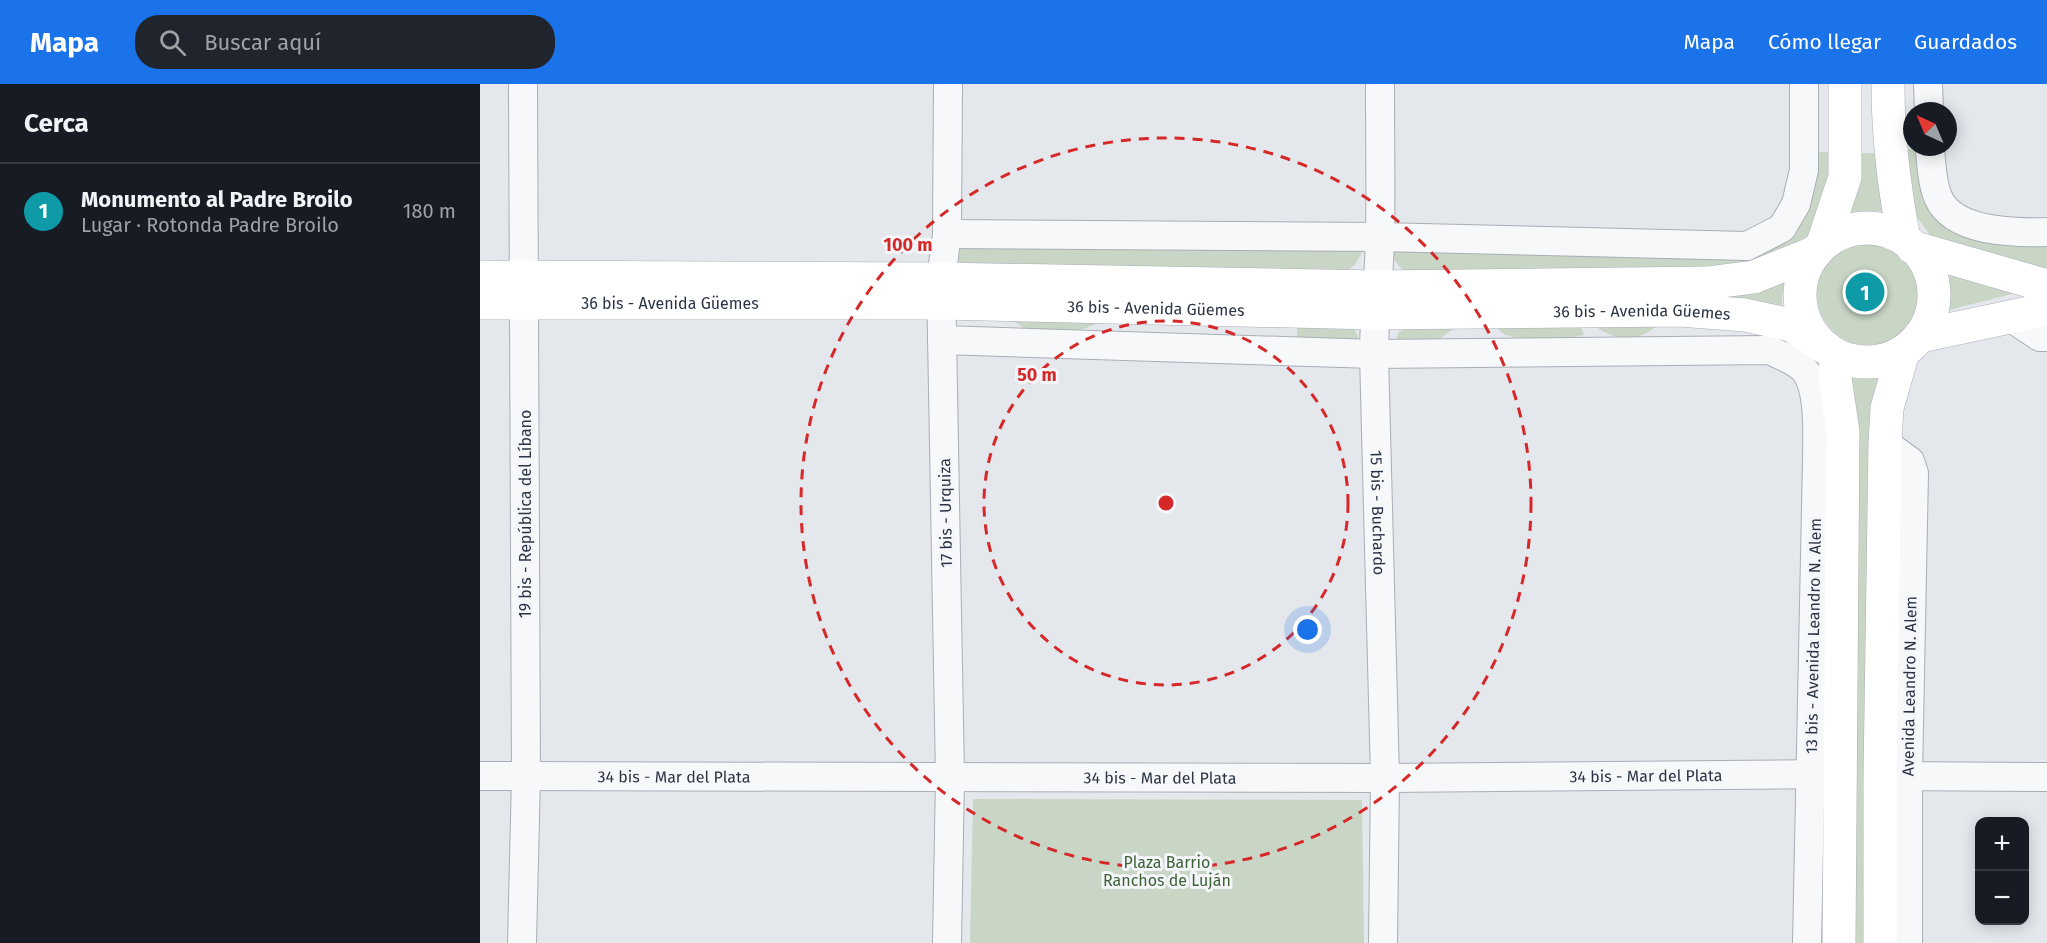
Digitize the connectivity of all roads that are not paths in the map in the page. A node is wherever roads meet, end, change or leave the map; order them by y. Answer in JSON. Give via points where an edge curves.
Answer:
{"nodes":[{"id":1,"x":523,"y":84,"type":"edge"},
{"id":2,"x":948,"y":84,"type":"edge"},
{"id":3,"x":1380,"y":84,"type":"edge"},
{"id":4,"x":1804,"y":84,"type":"edge"},
{"id":5,"x":1845,"y":84,"type":"edge"},
{"id":6,"x":1888,"y":84,"type":"edge"},
{"id":7,"x":1928,"y":84,"type":"edge"},
{"id":8,"x":1929,"y":102,"type":"edge"},
{"id":9,"x":1931,"y":156,"type":"edge"},
{"id":10,"x":2047,"y":232,"type":"edge"},
{"id":11,"x":947,"y":234,"type":"junction"},
{"id":12,"x":1380,"y":237,"type":"junction"},
{"id":13,"x":1908,"y":243,"type":"junction"},
{"id":14,"x":1820,"y":248,"type":"junction"},
{"id":15,"x":480,"y":277,"type":"edge"},
{"id":16,"x":2047,"y":286,"type":"edge"},
{"id":17,"x":525,"y":290,"type":"junction"},
{"id":18,"x":941,"y":291,"type":"junction"},
{"id":19,"x":1376,"y":300,"type":"junction"},
{"id":20,"x":480,"y":303,"type":"edge"},
{"id":21,"x":2047,"y":309,"type":"edge"},
{"id":22,"x":2010,"y":317,"type":"junction"},
{"id":23,"x":2047,"y":337,"type":"edge"},
{"id":24,"x":942,"y":340,"type":"junction"},
{"id":25,"x":1911,"y":344,"type":"junction"},
{"id":26,"x":1831,"y":351,"type":"junction"},
{"id":27,"x":1374,"y":354,"type":"junction"},
{"id":28,"x":1825,"y":774,"type":"junction"},
{"id":29,"x":480,"y":776,"type":"edge"},
{"id":30,"x":526,"y":776,"type":"junction"},
{"id":31,"x":1894,"y":776,"type":"junction"},
{"id":32,"x":2047,"y":777,"type":"edge"},
{"id":33,"x":950,"y":778,"type":"junction"},
{"id":34,"x":1385,"y":778,"type":"junction"},
{"id":35,"x":522,"y":943,"type":"edge"},
{"id":36,"x":947,"y":943,"type":"edge"},
{"id":37,"x":1383,"y":943,"type":"edge"},
{"id":38,"x":1807,"y":943,"type":"edge"},
{"id":39,"x":1839,"y":943,"type":"edge"},
{"id":40,"x":1880,"y":943,"type":"edge"},
{"id":41,"x":1908,"y":943,"type":"edge"}],
"edges":[{"from":1,"to":17,"type":"street","name":"19 bis - República del Líbano"},
{"from":2,"to":11,"type":"street","name":"17 bis - Urquiza"},
{"from":3,"to":12,"type":"street","name":"15 bis - Buchardo"},
{"from":4,"to":12,"type":"street","via":[[1804,170],[1796,204],[1782,228],[1747,246]]},
{"from":5,"to":14,"type":"main road","via":[[1845,177]]},
{"from":6,"to":13,"type":"main road","via":[[1894,185]]},
{"from":7,"to":8,"type":"street"},
{"from":9,"to":10,"type":"street","via":[[1938,198],[1954,216],[1987,229]]},
{"from":11,"to":12,"type":"street"},
{"from":11,"to":18,"type":"street","name":"17 bis - Urquiza"},
{"from":12,"to":19,"type":"street","name":"15 bis - Buchardo"},
{"from":13,"to":14,"type":"main road","via":[[1884,230],[1863,228],[1842,232]]},
{"from":13,"to":16,"type":"main road"},
{"from":13,"to":25,"type":"main road","via":[[1920,253],[1930,272],[1934,294],[1930,316]]},
{"from":14,"to":19,"type":"main road","name":"36 bis - Avenida Güemes","via":[[1754,277],[1707,283]]},
{"from":14,"to":26,"type":"main road","via":[[1809,260],[1801,279],[1800,302],[1806,324],[1819,343]]},
{"from":15,"to":17,"type":"main road","name":"36 bis - Avenida Güemes"},
{"from":17,"to":18,"type":"main road","name":"36 bis - Avenida Güemes"},
{"from":17,"to":20,"type":"main road","name":"36 bis - Avenida Güemes"},
{"from":17,"to":30,"type":"street","name":"19 bis - República del Líbano"},
{"from":18,"to":19,"type":"main road","name":"36 bis - Avenida Güemes"},
{"from":18,"to":24,"type":"street","name":"17 bis - Urquiza"},
{"from":19,"to":26,"type":"main road","name":"36 bis - Avenida Güemes","via":[[1745,315],[1791,325]]},
{"from":19,"to":27,"type":"street","name":"15 bis - Buchardo"},
{"from":21,"to":22,"type":"main road"},
{"from":22,"to":23,"type":"street","via":[[2040,337]]},
{"from":22,"to":25,"type":"main road"},
{"from":24,"to":27,"type":"street"},
{"from":24,"to":33,"type":"street","name":"17 bis - Urquiza"},
{"from":25,"to":26,"type":"main road","via":[[1882,360],[1859,362]]},
{"from":25,"to":31,"type":"main road","via":[[1887,408],[1885,443]]},
{"from":26,"to":28,"type":"main road","name":"13 bis - Avenida Leandro N. Alem","via":[[1843,432]]},
{"from":27,"to":28,"type":"street","name":"13 bis - Avenida Leandro N. Alem","via":[[1770,350],[1806,372],[1816,418]]},
{"from":27,"to":34,"type":"street","name":"15 bis - Buchardo"},
{"from":28,"to":34,"type":"street","name":"34 bis - Mar del Plata"},
{"from":28,"to":38,"type":"street","name":"13 bis - Avenida Leandro N. Alem"},
{"from":28,"to":39,"type":"main road","name":"13 bis - Avenida Leandro N. Alem"},
{"from":29,"to":30,"type":"street","name":"34 bis - Mar del Plata"},
{"from":30,"to":33,"type":"street","name":"34 bis - Mar del Plata"},
{"from":30,"to":35,"type":"street","name":"19 bis - República del Líbano"},
{"from":31,"to":32,"type":"street"},
{"from":31,"to":40,"type":"main road"},
{"from":31,"to":41,"type":"street","name":"Avenida Leandro N. Alem"},
{"from":33,"to":34,"type":"street","name":"34 bis - Mar del Plata"},
{"from":33,"to":36,"type":"street","name":"17 bis - Urquiza"},
{"from":34,"to":37,"type":"street","name":"15 bis - Buchardo"}]}
